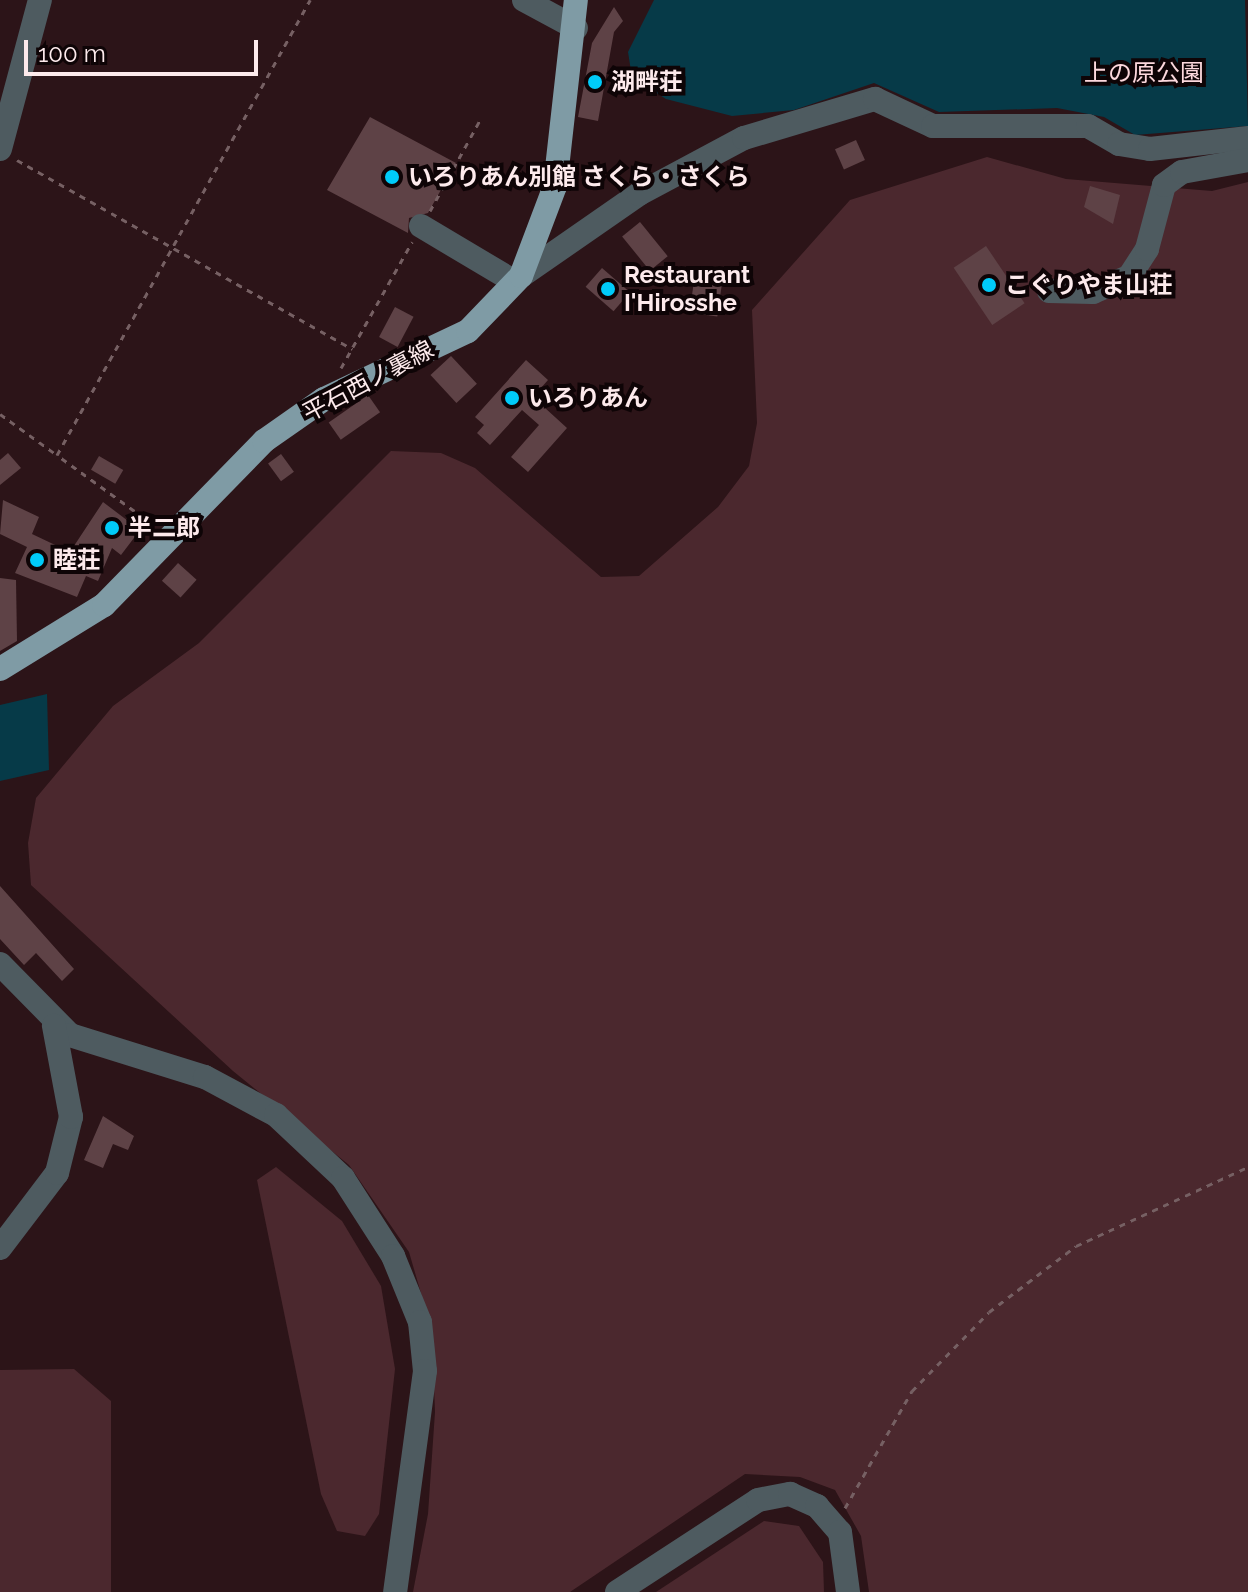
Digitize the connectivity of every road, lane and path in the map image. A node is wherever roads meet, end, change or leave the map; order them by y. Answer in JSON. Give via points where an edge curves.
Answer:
{"nodes":[{"id":1,"x":40,"y":0,"type":"edge"},
{"id":2,"x":310,"y":0,"type":"edge"},
{"id":3,"x":524,"y":0,"type":"edge"},
{"id":4,"x":576,"y":0,"type":"edge"},
{"id":5,"x":576,"y":28,"type":"junction"},
{"id":6,"x":480,"y":120,"type":"dead end"},
{"id":7,"x":1248,"y":138,"type":"edge"},
{"id":8,"x":7,"y":154,"type":"edge"},
{"id":9,"x":1248,"y":160,"type":"edge"},
{"id":10,"x":421,"y":226,"type":"junction"},
{"id":11,"x":174,"y":250,"type":"junction"},
{"id":12,"x":518,"y":279,"type":"junction"},
{"id":13,"x":1049,"y":291,"type":"dead end"},
{"id":14,"x":352,"y":349,"type":"junction"},
{"id":15,"x":324,"y":399,"type":"junction"},
{"id":16,"x":0,"y":414,"type":"edge"},
{"id":17,"x":57,"y":455,"type":"junction"},
{"id":18,"x":171,"y":537,"type":"junction"},
{"id":19,"x":0,"y":669,"type":"edge"},
{"id":20,"x":0,"y":964,"type":"edge"},
{"id":21,"x":54,"y":1026,"type":"junction"},
{"id":22,"x":1248,"y":1167,"type":"edge"},
{"id":23,"x":0,"y":1248,"type":"edge"},
{"id":24,"x":840,"y":1532,"type":"junction"},
{"id":25,"x":395,"y":1592,"type":"edge"},
{"id":26,"x":617,"y":1592,"type":"edge"},
{"id":27,"x":848,"y":1592,"type":"edge"}],
"edges":[{"from":1,"to":8,"type":"street"},
{"from":2,"to":11,"type":"path"},
{"from":3,"to":5,"type":"street"},
{"from":4,"to":5,"type":"main road","name":"平石西ノ裏線"},
{"from":5,"to":12,"type":"main road","name":"平石西ノ裏線","via":[[555,186]]},
{"from":6,"to":10,"type":"path"},
{"from":7,"to":12,"type":"street","via":[[1150,149],[1119,144],[1088,126],[933,126],[875,99],[744,138],[639,194]]},
{"from":8,"to":11,"type":"path"},
{"from":9,"to":13,"type":"street","via":[[1182,172],[1164,185],[1147,249],[1129,277],[1093,292]]},
{"from":10,"to":12,"type":"street"},
{"from":10,"to":14,"type":"path"},
{"from":11,"to":14,"type":"path"},
{"from":11,"to":17,"type":"path"},
{"from":12,"to":15,"type":"main road","name":"平石西ノ裏線","via":[[468,331]]},
{"from":14,"to":15,"type":"path"},
{"from":15,"to":18,"type":"main road","name":"平石西ノ裏線","via":[[264,441]]},
{"from":16,"to":17,"type":"path"},
{"from":17,"to":18,"type":"path"},
{"from":18,"to":19,"type":"main road","name":"平石西ノ裏線","via":[[104,605]]},
{"from":20,"to":21,"type":"street"},
{"from":21,"to":23,"type":"street","via":[[71,1117],[57,1173]]},
{"from":21,"to":25,"type":"street","via":[[205,1077],[276,1115],[343,1178],[393,1256],[420,1322],[425,1371]]},
{"from":22,"to":24,"type":"path","via":[[1076,1246],[989,1312],[912,1391],[877,1442]]},
{"from":24,"to":26,"type":"street","via":[[817,1506],[790,1494],[758,1500]]},
{"from":24,"to":27,"type":"street"}]}
